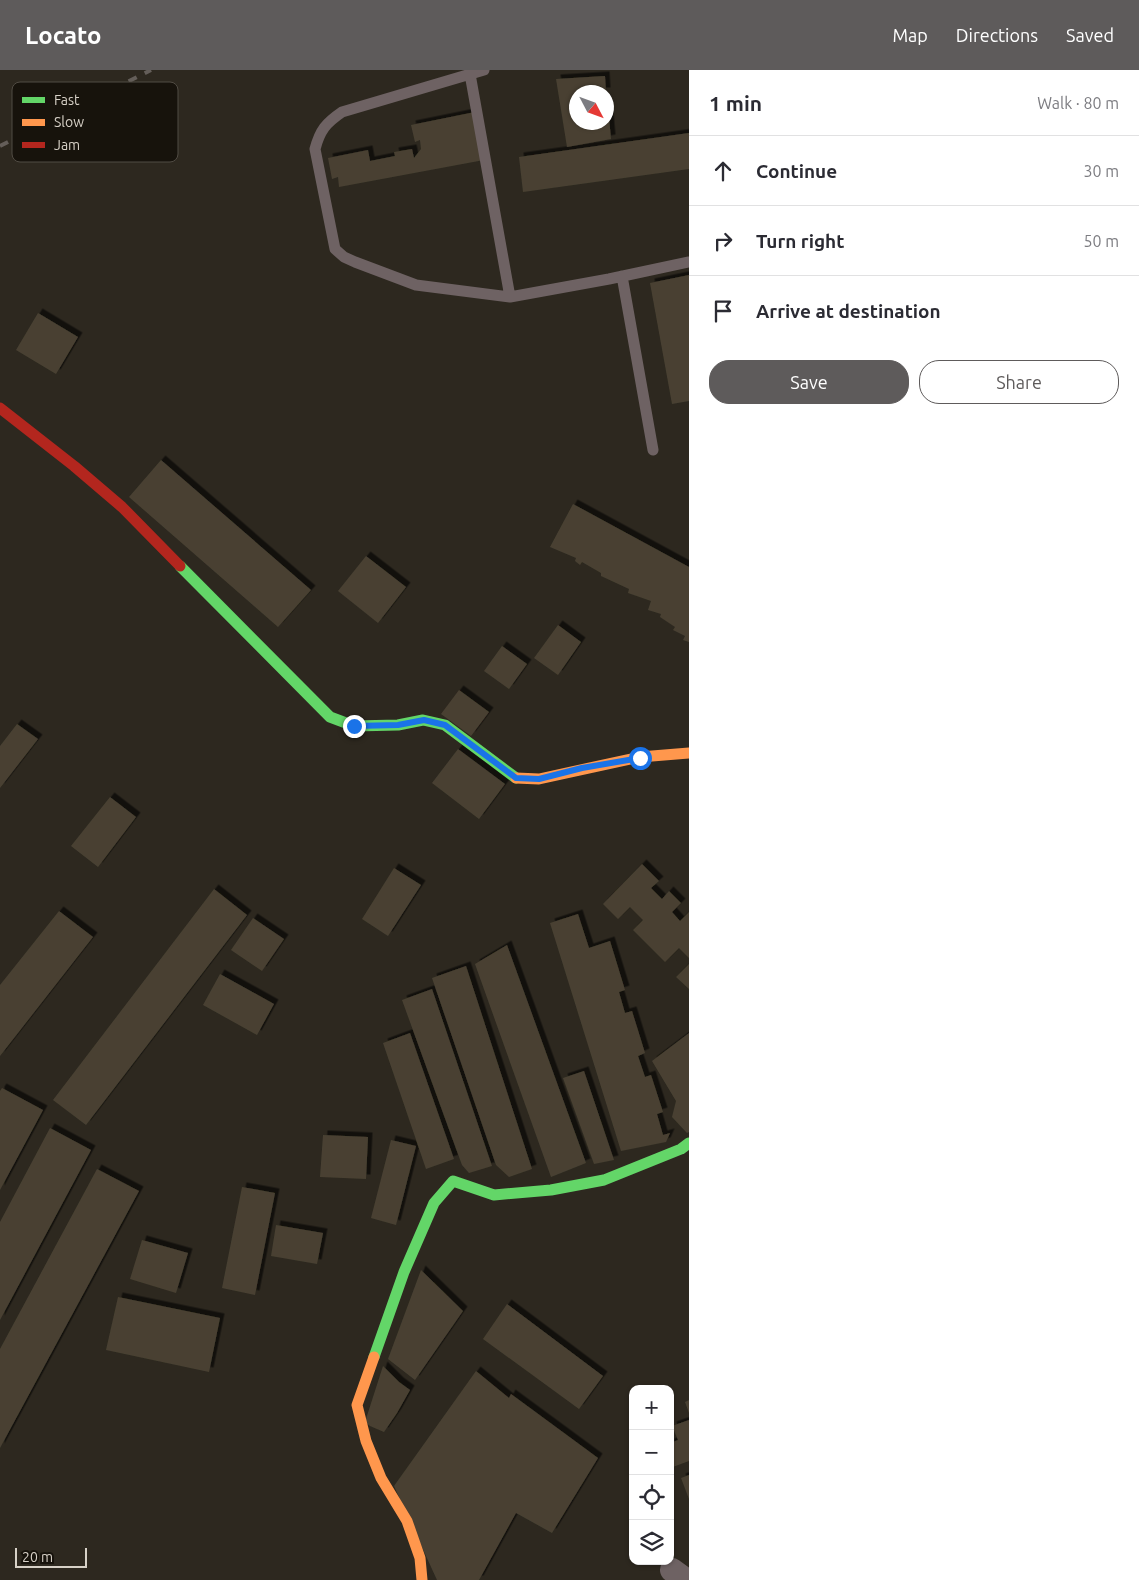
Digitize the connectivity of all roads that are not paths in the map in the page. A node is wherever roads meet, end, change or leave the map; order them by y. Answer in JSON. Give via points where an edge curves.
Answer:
{"nodes":[{"id":1,"x":484,"y":70,"type":"edge"},
{"id":2,"x":470,"y":74,"type":"junction"},
{"id":3,"x":689,"y":262,"type":"edge"},
{"id":4,"x":622,"y":276,"type":"junction"},
{"id":5,"x":510,"y":297,"type":"junction"},
{"id":6,"x":0,"y":408,"type":"edge"},
{"id":7,"x":654,"y":450,"type":"dead end"},
{"id":8,"x":689,"y":753,"type":"edge"},
{"id":9,"x":689,"y":1144,"type":"edge"},
{"id":10,"x":422,"y":1580,"type":"edge"}],
"edges":[{"from":1,"to":2,"type":"lane"},
{"from":2,"to":5,"type":"lane"},
{"from":2,"to":5,"type":"lane","via":[[342,112],[328,122],[315,149],[335,249],[344,256],[416,285]]},
{"from":3,"to":4,"type":"lane"},
{"from":4,"to":5,"type":"lane"},
{"from":4,"to":7,"type":"lane"},
{"from":6,"to":8,"type":"street","via":[[122,507],[330,717],[354,726],[398,725],[424,720],[445,725],[516,778],[539,779],[582,768]]},
{"from":9,"to":10,"type":"street","via":[[604,1180],[550,1190],[494,1195],[453,1181],[434,1203],[404,1272],[357,1405],[366,1441],[381,1478],[407,1521],[420,1558]]}]}
